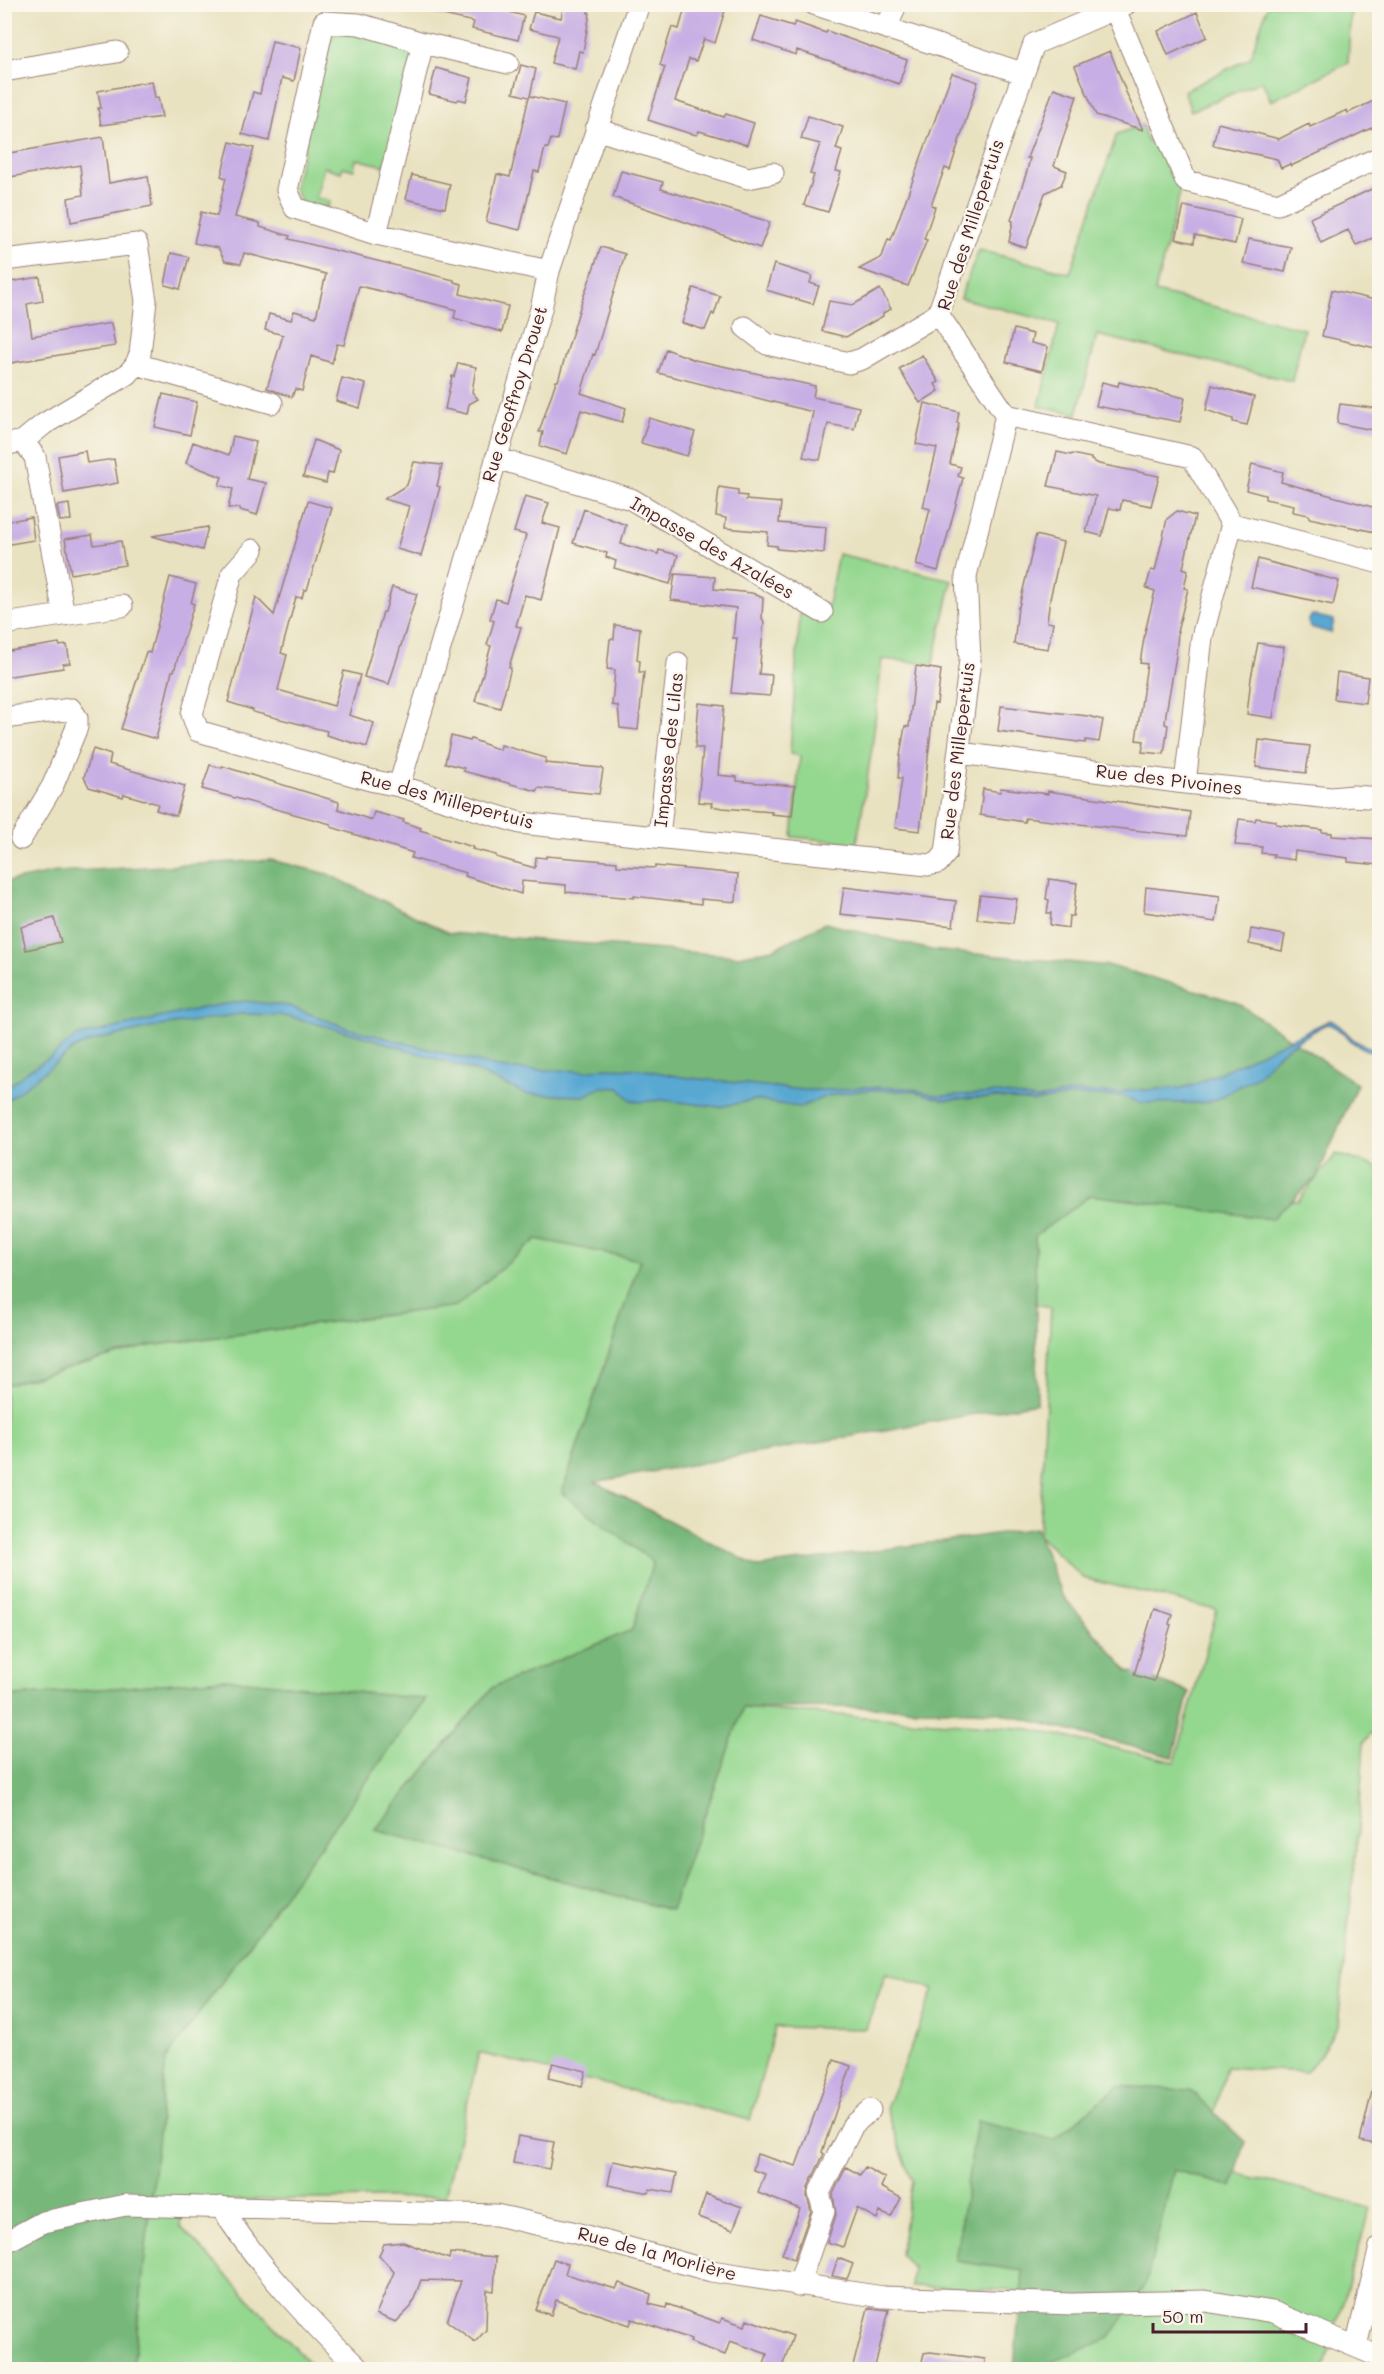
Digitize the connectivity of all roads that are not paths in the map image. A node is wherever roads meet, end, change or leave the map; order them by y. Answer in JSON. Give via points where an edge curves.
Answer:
{"nodes":[{"id":1,"x":639,"y":4,"type":"edge"},
{"id":2,"x":814,"y":4,"type":"edge"},
{"id":3,"x":896,"y":4,"type":"edge"},
{"id":4,"x":1120,"y":7,"type":"edge"},
{"id":5,"x":887,"y":28,"type":"junction"},
{"id":6,"x":423,"y":43,"type":"junction"},
{"id":7,"x":117,"y":52,"type":"dead end"},
{"id":8,"x":508,"y":63,"type":"dead end"},
{"id":9,"x":4,"y":71,"type":"edge"},
{"id":10,"x":1022,"y":73,"type":"junction"},
{"id":11,"x":596,"y":129,"type":"junction"},
{"id":12,"x":1380,"y":157,"type":"edge"},
{"id":13,"x":773,"y":173,"type":"dead end"},
{"id":14,"x":376,"y":234,"type":"junction"},
{"id":15,"x":4,"y":260,"type":"edge"},
{"id":16,"x":549,"y":271,"type":"junction"},
{"id":17,"x":938,"y":314,"type":"junction"},
{"id":18,"x":745,"y":327,"type":"dead end"},
{"id":19,"x":136,"y":364,"type":"junction"},
{"id":20,"x":272,"y":403,"type":"dead end"},
{"id":21,"x":1006,"y":415,"type":"junction"},
{"id":22,"x":14,"y":443,"type":"edge"},
{"id":23,"x":496,"y":458,"type":"junction"},
{"id":24,"x":1232,"y":524,"type":"junction"},
{"id":25,"x":253,"y":550,"type":"dead end"},
{"id":26,"x":1380,"y":563,"type":"edge"},
{"id":27,"x":122,"y":606,"type":"dead end"},
{"id":28,"x":822,"y":612,"type":"dead end"},
{"id":29,"x":64,"y":615,"type":"junction"},
{"id":30,"x":4,"y":624,"type":"edge"},
{"id":31,"x":678,"y":663,"type":"dead end"},
{"id":32,"x":4,"y":718,"type":"edge"},
{"id":33,"x":960,"y":753,"type":"junction"},
{"id":34,"x":1185,"y":783,"type":"junction"},
{"id":35,"x":399,"y":786,"type":"junction"},
{"id":36,"x":1380,"y":798,"type":"edge"},
{"id":37,"x":659,"y":837,"type":"junction"},
{"id":38,"x":21,"y":839,"type":"dead end"},
{"id":39,"x":870,"y":2110,"type":"dead end"},
{"id":40,"x":221,"y":2207,"type":"junction"},
{"id":41,"x":4,"y":2242,"type":"edge"},
{"id":42,"x":1380,"y":2247,"type":"edge"},
{"id":43,"x":798,"y":2286,"type":"junction"},
{"id":44,"x":1356,"y":2346,"type":"junction"},
{"id":45,"x":1380,"y":2357,"type":"edge"},
{"id":46,"x":360,"y":2370,"type":"edge"}],
"edges":[{"from":1,"to":11,"type":"street","name":"Rue Geoffroy Drouet"},
{"from":2,"to":5,"type":"street"},
{"from":3,"to":5,"type":"street"},
{"from":4,"to":10,"type":"street","name":"Rue des Millepertuis","via":[[1034,44]]},
{"from":4,"to":12,"type":"street","via":[[1186,181],[1278,204]]},
{"from":5,"to":10,"type":"street"},
{"from":6,"to":8,"type":"street"},
{"from":6,"to":14,"type":"street"},
{"from":6,"to":14,"type":"street","via":[[359,24],[324,22],[287,190],[295,208]]},
{"from":7,"to":9,"type":"street"},
{"from":10,"to":17,"type":"street","name":"Rue des Millepertuis"},
{"from":11,"to":13,"type":"street","via":[[748,178]]},
{"from":11,"to":16,"type":"street","name":"Rue Geoffroy Drouet"},
{"from":14,"to":16,"type":"street"},
{"from":15,"to":19,"type":"street","via":[[137,244],[146,301]]},
{"from":16,"to":23,"type":"street","name":"Rue Geoffroy Drouet"},
{"from":17,"to":18,"type":"street","via":[[849,363],[767,344]]},
{"from":17,"to":21,"type":"street","name":"Rue des Millepertuis"},
{"from":19,"to":20,"type":"street"},
{"from":19,"to":22,"type":"street","via":[[128,374]]},
{"from":21,"to":24,"type":"street","via":[[1192,457]]},
{"from":21,"to":33,"type":"street","name":"Rue des Millepertuis","via":[[966,576],[970,660]]},
{"from":22,"to":29,"type":"street","via":[[35,457]]},
{"from":23,"to":28,"type":"street","name":"Impasse des Azalées","via":[[631,499]]},
{"from":23,"to":35,"type":"street","name":"Rue Geoffroy Drouet"},
{"from":24,"to":26,"type":"street"},
{"from":24,"to":34,"type":"street","via":[[1202,637]]},
{"from":25,"to":35,"type":"street","name":"Rue des Millepertuis","via":[[232,574],[192,714],[198,731]]},
{"from":27,"to":29,"type":"street"},
{"from":29,"to":30,"type":"street"},
{"from":31,"to":37,"type":"street","name":"Impasse des Lilas"},
{"from":32,"to":38,"type":"street","via":[[71,709],[77,718],[77,727],[53,785]]},
{"from":33,"to":34,"type":"street","name":"Rue des Pivoines"},
{"from":33,"to":37,"type":"street","name":"Rue des Millepertuis","via":[[946,853],[939,863],[849,858]]},
{"from":34,"to":36,"type":"street","name":"Rue des Pivoines","via":[[1331,798]]},
{"from":35,"to":37,"type":"street","name":"Rue des Millepertuis","via":[[520,823]]},
{"from":39,"to":43,"type":"street","via":[[853,2125],[819,2193],[824,2211]]},
{"from":40,"to":41,"type":"street","name":"Rue de la Morlière","via":[[126,2205],[43,2222]]},
{"from":40,"to":43,"type":"street","name":"Rue de la Morlière","via":[[496,2215],[711,2271]]},
{"from":40,"to":46,"type":"street","via":[[244,2243]]},
{"from":42,"to":44,"type":"street"},
{"from":43,"to":44,"type":"street","name":"Rue de la Morlière","via":[[883,2297],[963,2301],[1205,2301],[1273,2312]]},
{"from":44,"to":45,"type":"street","name":"Rue de la Morlière"}]}
